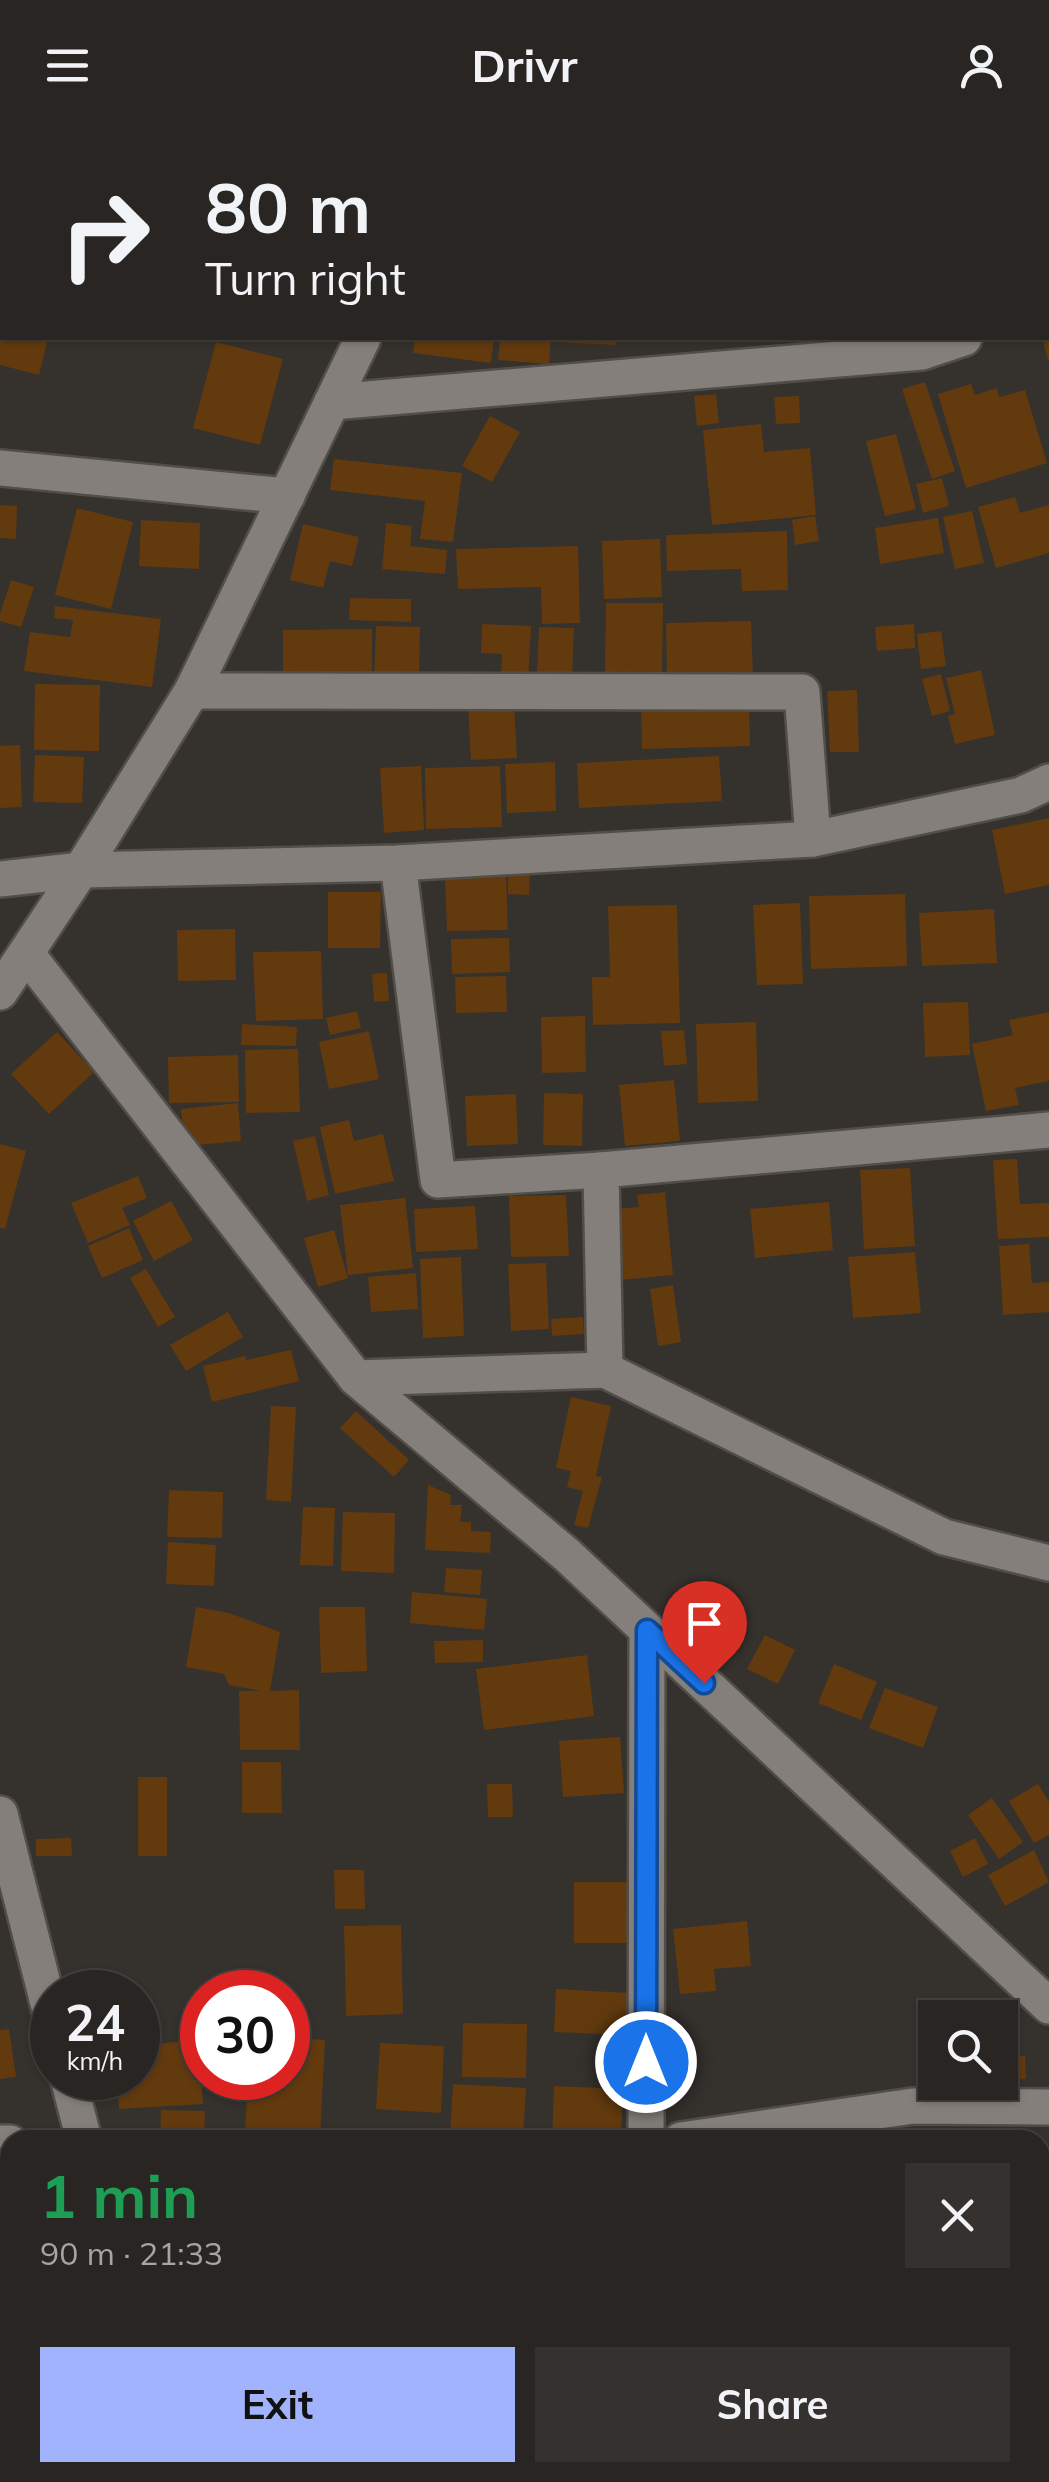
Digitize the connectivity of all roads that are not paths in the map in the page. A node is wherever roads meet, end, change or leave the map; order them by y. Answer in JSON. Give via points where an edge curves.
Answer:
{"nodes":[{"id":1,"x":362,"y":340,"type":"edge"},
{"id":2,"x":958,"y":340,"type":"edge"},
{"id":3,"x":332,"y":402,"type":"junction"},
{"id":4,"x":0,"y":468,"type":"edge"},
{"id":5,"x":287,"y":496,"type":"junction"},
{"id":6,"x":192,"y":691,"type":"junction"},
{"id":7,"x":1049,"y":782,"type":"edge"},
{"id":8,"x":813,"y":840,"type":"junction"},
{"id":9,"x":398,"y":863,"type":"junction"},
{"id":10,"x":81,"y":870,"type":"junction"},
{"id":11,"x":0,"y":879,"type":"edge"},
{"id":12,"x":26,"y":954,"type":"junction"},
{"id":13,"x":0,"y":992,"type":"edge"},
{"id":14,"x":1049,"y":1130,"type":"edge"},
{"id":15,"x":601,"y":1170,"type":"junction"},
{"id":16,"x":605,"y":1370,"type":"junction"},
{"id":17,"x":356,"y":1378,"type":"junction"},
{"id":18,"x":1049,"y":1563,"type":"edge"},
{"id":19,"x":647,"y":1630,"type":"junction"},
{"id":20,"x":0,"y":1814,"type":"edge"},
{"id":21,"x":40,"y":1970,"type":"edge"},
{"id":22,"x":1049,"y":2006,"type":"edge"},
{"id":23,"x":74,"y":2100,"type":"edge"},
{"id":24,"x":1049,"y":2107,"type":"edge"},
{"id":25,"x":81,"y":2130,"type":"edge"},
{"id":26,"x":646,"y":2130,"type":"edge"},
{"id":27,"x":749,"y":2130,"type":"edge"}],
"edges":[{"from":1,"to":3,"type":"street"},
{"from":2,"to":3,"type":"street","via":[[922,352]]},
{"from":3,"to":5,"type":"street"},
{"from":4,"to":5,"type":"street"},
{"from":5,"to":6,"type":"street"},
{"from":6,"to":8,"type":"street","via":[[802,692]]},
{"from":6,"to":10,"type":"street"},
{"from":7,"to":8,"type":"street","via":[[1021,795]]},
{"from":8,"to":9,"type":"street"},
{"from":9,"to":10,"type":"street"},
{"from":9,"to":15,"type":"street","via":[[438,1180]]},
{"from":10,"to":11,"type":"street"},
{"from":10,"to":12,"type":"street"},
{"from":12,"to":13,"type":"street"},
{"from":12,"to":17,"type":"street"},
{"from":14,"to":15,"type":"street"},
{"from":15,"to":16,"type":"street"},
{"from":16,"to":17,"type":"street"},
{"from":16,"to":18,"type":"street","via":[[944,1536]]},
{"from":17,"to":19,"type":"street"},
{"from":19,"to":22,"type":"street"},
{"from":19,"to":26,"type":"street"},
{"from":20,"to":21,"type":"street"},
{"from":23,"to":25,"type":"street"},
{"from":24,"to":27,"type":"street","via":[[913,2106]]}]}
